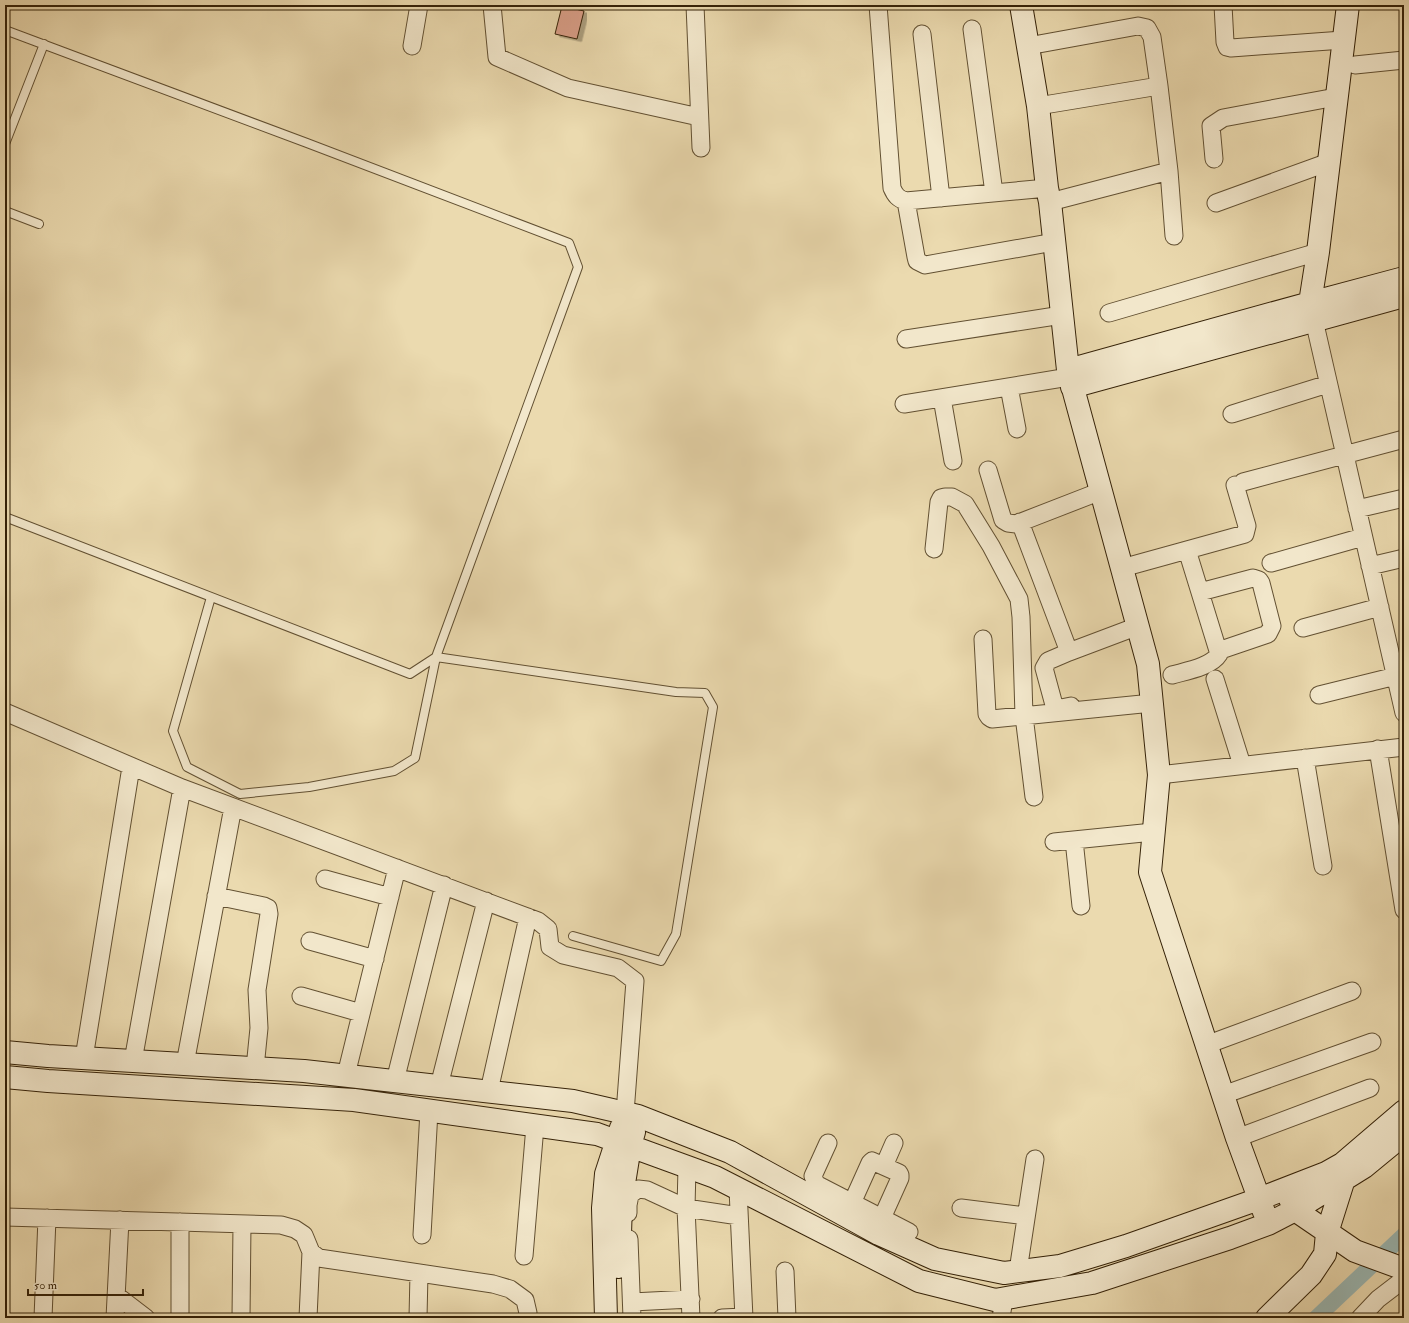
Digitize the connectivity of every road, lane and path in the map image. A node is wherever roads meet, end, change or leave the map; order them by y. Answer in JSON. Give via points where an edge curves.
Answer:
{"nodes":[{"id":1,"x":419,"y":5,"type":"edge"},
{"id":2,"x":492,"y":5,"type":"edge"},
{"id":3,"x":695,"y":5,"type":"edge"},
{"id":4,"x":878,"y":5,"type":"edge"},
{"id":5,"x":1021,"y":5,"type":"edge"},
{"id":6,"x":1223,"y":5,"type":"edge"},
{"id":7,"x":1348,"y":5,"type":"edge"},
{"id":8,"x":1363,"y":5,"type":"edge"},
{"id":9,"x":972,"y":29,"type":"dead end"},
{"id":10,"x":5,"y":30,"type":"edge"},
{"id":11,"x":922,"y":34,"type":"dead end"},
{"id":12,"x":1343,"y":40,"type":"junction"},
{"id":13,"x":44,"y":44,"type":"junction"},
{"id":14,"x":412,"y":46,"type":"dead end"},
{"id":15,"x":1028,"y":46,"type":"junction"},
{"id":16,"x":1404,"y":60,"type":"edge"},
{"id":17,"x":1355,"y":65,"type":"junction"},
{"id":18,"x":1160,"y":86,"type":"junction"},
{"id":19,"x":1336,"y":97,"type":"junction"},
{"id":20,"x":1038,"y":106,"type":"junction"},
{"id":21,"x":699,"y":117,"type":"junction"},
{"id":22,"x":5,"y":144,"type":"edge"},
{"id":23,"x":701,"y":148,"type":"dead end"},
{"id":24,"x":1214,"y":159,"type":"dead end"},
{"id":25,"x":1329,"y":162,"type":"junction"},
{"id":26,"x":1169,"y":171,"type":"junction"},
{"id":27,"x":994,"y":193,"type":"junction"},
{"id":28,"x":1049,"y":195,"type":"junction"},
{"id":29,"x":941,"y":198,"type":"junction"},
{"id":30,"x":906,"y":201,"type":"junction"},
{"id":31,"x":1216,"y":203,"type":"dead end"},
{"id":32,"x":5,"y":211,"type":"edge"},
{"id":33,"x":39,"y":224,"type":"dead end"},
{"id":34,"x":1174,"y":236,"type":"dead end"},
{"id":35,"x":1054,"y":242,"type":"junction"},
{"id":36,"x":1318,"y":252,"type":"junction"},
{"id":37,"x":1404,"y":278,"type":"edge"},
{"id":38,"x":1404,"y":296,"type":"edge"},
{"id":39,"x":1320,"y":309,"type":"junction"},
{"id":40,"x":1109,"y":312,"type":"dead end"},
{"id":41,"x":1062,"y":315,"type":"junction"},
{"id":42,"x":906,"y":339,"type":"dead end"},
{"id":43,"x":1070,"y":378,"type":"junction"},
{"id":44,"x":1328,"y":384,"type":"junction"},
{"id":45,"x":1009,"y":387,"type":"junction"},
{"id":46,"x":942,"y":398,"type":"junction"},
{"id":47,"x":904,"y":404,"type":"dead end"},
{"id":48,"x":1232,"y":414,"type":"dead end"},
{"id":49,"x":1017,"y":429,"type":"dead end"},
{"id":50,"x":1404,"y":439,"type":"edge"},
{"id":51,"x":1345,"y":456,"type":"junction"},
{"id":52,"x":953,"y":461,"type":"dead end"},
{"id":53,"x":988,"y":470,"type":"dead end"},
{"id":54,"x":1101,"y":491,"type":"junction"},
{"id":55,"x":1404,"y":498,"type":"edge"},
{"id":56,"x":1357,"y":509,"type":"junction"},
{"id":57,"x":5,"y":517,"type":"edge"},
{"id":58,"x":1020,"y":522,"type":"junction"},
{"id":59,"x":1363,"y":537,"type":"junction"},
{"id":60,"x":934,"y":549,"type":"dead end"},
{"id":61,"x":1187,"y":550,"type":"junction"},
{"id":62,"x":1404,"y":558,"type":"edge"},
{"id":63,"x":1272,"y":563,"type":"dead end"},
{"id":64,"x":1370,"y":566,"type":"junction"},
{"id":65,"x":1122,"y":568,"type":"junction"},
{"id":66,"x":1200,"y":592,"type":"junction"},
{"id":67,"x":211,"y":597,"type":"junction"},
{"id":68,"x":1380,"y":607,"type":"junction"},
{"id":69,"x":1138,"y":626,"type":"junction"},
{"id":70,"x":1303,"y":628,"type":"dead end"},
{"id":71,"x":983,"y":639,"type":"dead end"},
{"id":72,"x":1218,"y":650,"type":"junction"},
{"id":73,"x":1069,"y":652,"type":"junction"},
{"id":74,"x":436,"y":657,"type":"junction"},
{"id":75,"x":1172,"y":675,"type":"dead end"},
{"id":76,"x":1396,"y":676,"type":"junction"},
{"id":77,"x":1215,"y":679,"type":"dead end"},
{"id":78,"x":1319,"y":696,"type":"dead end"},
{"id":79,"x":1152,"y":703,"type":"junction"},
{"id":80,"x":1086,"y":704,"type":"dead end"},
{"id":81,"x":5,"y":712,"type":"edge"},
{"id":82,"x":1404,"y":713,"type":"edge"},
{"id":83,"x":1024,"y":716,"type":"junction"},
{"id":84,"x":1404,"y":747,"type":"edge"},
{"id":85,"x":1378,"y":750,"type":"junction"},
{"id":86,"x":1305,"y":758,"type":"junction"},
{"id":87,"x":1242,"y":765,"type":"junction"},
{"id":88,"x":131,"y":767,"type":"junction"},
{"id":89,"x":1159,"y":774,"type":"junction"},
{"id":90,"x":182,"y":788,"type":"junction"},
{"id":91,"x":1034,"y":797,"type":"dead end"},
{"id":92,"x":233,"y":807,"type":"junction"},
{"id":93,"x":1153,"y":832,"type":"junction"},
{"id":94,"x":1074,"y":840,"type":"junction"},
{"id":95,"x":1054,"y":842,"type":"dead end"},
{"id":96,"x":1323,"y":866,"type":"dead end"},
{"id":97,"x":397,"y":868,"type":"junction"},
{"id":98,"x":325,"y":879,"type":"dead end"},
{"id":99,"x":444,"y":885,"type":"junction"},
{"id":100,"x":216,"y":896,"type":"junction"},
{"id":101,"x":390,"y":897,"type":"junction"},
{"id":102,"x":486,"y":901,"type":"junction"},
{"id":103,"x":1082,"y":906,"type":"dead end"},
{"id":104,"x":1404,"y":910,"type":"edge"},
{"id":105,"x":528,"y":917,"type":"junction"},
{"id":106,"x":573,"y":936,"type":"dead end"},
{"id":107,"x":310,"y":941,"type":"dead end"},
{"id":108,"x":374,"y":959,"type":"junction"},
{"id":109,"x":1352,"y":991,"type":"dead end"},
{"id":110,"x":301,"y":996,"type":"dead end"},
{"id":111,"x":361,"y":1013,"type":"junction"},
{"id":112,"x":1372,"y":1042,"type":"dead end"},
{"id":113,"x":1206,"y":1045,"type":"junction"},
{"id":114,"x":5,"y":1052,"type":"edge"},
{"id":115,"x":84,"y":1058,"type":"junction"},
{"id":116,"x":133,"y":1061,"type":"junction"},
{"id":117,"x":185,"y":1064,"type":"junction"},
{"id":118,"x":254,"y":1068,"type":"junction"},
{"id":119,"x":346,"y":1076,"type":"junction"},
{"id":120,"x":5,"y":1077,"type":"edge"},
{"id":121,"x":395,"y":1081,"type":"junction"},
{"id":122,"x":439,"y":1086,"type":"junction"},
{"id":123,"x":1370,"y":1088,"type":"dead end"},
{"id":124,"x":489,"y":1091,"type":"junction"},
{"id":125,"x":1223,"y":1095,"type":"junction"},
{"id":126,"x":429,"y":1111,"type":"junction"},
{"id":127,"x":1404,"y":1111,"type":"edge"},
{"id":128,"x":631,"y":1114,"type":"junction"},
{"id":129,"x":535,"y":1126,"type":"junction"},
{"id":130,"x":1404,"y":1134,"type":"edge"},
{"id":131,"x":1236,"y":1138,"type":"junction"},
{"id":132,"x":828,"y":1143,"type":"dead end"},
{"id":133,"x":894,"y":1143,"type":"dead end"},
{"id":134,"x":623,"y":1144,"type":"junction"},
{"id":135,"x":1035,"y":1159,"type":"dead end"},
{"id":136,"x":884,"y":1166,"type":"junction"},
{"id":137,"x":687,"y":1167,"type":"junction"},
{"id":138,"x":1344,"y":1179,"type":"junction"},
{"id":139,"x":738,"y":1189,"type":"junction"},
{"id":140,"x":1285,"y":1189,"type":"junction"},
{"id":141,"x":1259,"y":1199,"type":"junction"},
{"id":142,"x":686,"y":1208,"type":"junction"},
{"id":143,"x":961,"y":1208,"type":"dead end"},
{"id":144,"x":1295,"y":1210,"type":"junction"},
{"id":145,"x":858,"y":1211,"type":"junction"},
{"id":146,"x":739,"y":1216,"type":"junction"},
{"id":147,"x":1026,"y":1216,"type":"junction"},
{"id":148,"x":5,"y":1217,"type":"edge"},
{"id":149,"x":47,"y":1218,"type":"junction"},
{"id":150,"x":882,"y":1218,"type":"junction"},
{"id":151,"x":120,"y":1220,"type":"junction"},
{"id":152,"x":180,"y":1222,"type":"junction"},
{"id":153,"x":242,"y":1224,"type":"junction"},
{"id":154,"x":1268,"y":1224,"type":"junction"},
{"id":155,"x":909,"y":1232,"type":"dead end"},
{"id":156,"x":1327,"y":1233,"type":"junction"},
{"id":157,"x":422,"y":1235,"type":"dead end"},
{"id":158,"x":311,"y":1252,"type":"junction"},
{"id":159,"x":524,"y":1256,"type":"dead end"},
{"id":160,"x":1404,"y":1269,"type":"edge"},
{"id":161,"x":786,"y":1271,"type":"dead end"},
{"id":162,"x":1018,"y":1271,"type":"junction"},
{"id":163,"x":419,"y":1273,"type":"junction"},
{"id":164,"x":1404,"y":1279,"type":"edge"},
{"id":165,"x":116,"y":1295,"type":"junction"},
{"id":166,"x":690,"y":1299,"type":"junction"},
{"id":167,"x":1002,"y":1308,"type":"edge"},
{"id":168,"x":628,"y":1313,"type":"edge"},
{"id":169,"x":744,"y":1317,"type":"edge"},
{"id":170,"x":43,"y":1318,"type":"edge"},
{"id":171,"x":115,"y":1318,"type":"edge"},
{"id":172,"x":146,"y":1318,"type":"edge"},
{"id":173,"x":180,"y":1318,"type":"edge"},
{"id":174,"x":241,"y":1318,"type":"edge"},
{"id":175,"x":308,"y":1318,"type":"edge"},
{"id":176,"x":418,"y":1318,"type":"edge"},
{"id":177,"x":527,"y":1318,"type":"edge"},
{"id":178,"x":606,"y":1318,"type":"edge"},
{"id":179,"x":691,"y":1318,"type":"edge"},
{"id":180,"x":722,"y":1318,"type":"edge"},
{"id":181,"x":787,"y":1318,"type":"edge"},
{"id":182,"x":1267,"y":1318,"type":"edge"},
{"id":183,"x":1360,"y":1318,"type":"edge"}],
"edges":[{"from":1,"to":14,"type":"street"},
{"from":2,"to":21,"type":"street","via":[[497,57],[568,88]]},
{"from":3,"to":21,"type":"street"},
{"from":4,"to":30,"type":"street","via":[[892,188],[899,199]]},
{"from":5,"to":15,"type":"street"},
{"from":6,"to":12,"type":"street","via":[[1227,47]]},
{"from":7,"to":12,"type":"street"},
{"from":8,"to":17,"type":"street"},
{"from":9,"to":27,"type":"street"},
{"from":10,"to":13,"type":"lane"},
{"from":11,"to":29,"type":"street"},
{"from":12,"to":19,"type":"street"},
{"from":13,"to":22,"type":"lane"},
{"from":13,"to":74,"type":"lane","via":[[569,243],[578,267]]},
{"from":15,"to":18,"type":"street","via":[[1138,26],[1147,28],[1152,37]]},
{"from":15,"to":20,"type":"street"},
{"from":16,"to":17,"type":"street"},
{"from":17,"to":39,"type":"street"},
{"from":18,"to":20,"type":"street"},
{"from":18,"to":26,"type":"street"},
{"from":19,"to":24,"type":"street","via":[[1223,118],[1212,126]]},
{"from":19,"to":25,"type":"street"},
{"from":20,"to":28,"type":"street"},
{"from":21,"to":23,"type":"street"},
{"from":25,"to":31,"type":"street"},
{"from":25,"to":36,"type":"street"},
{"from":26,"to":28,"type":"street"},
{"from":26,"to":34,"type":"street"},
{"from":27,"to":28,"type":"street"},
{"from":27,"to":29,"type":"street"},
{"from":28,"to":35,"type":"street"},
{"from":29,"to":30,"type":"street"},
{"from":30,"to":35,"type":"street","via":[[916,257],[925,265]]},
{"from":32,"to":33,"type":"lane"},
{"from":35,"to":41,"type":"street"},
{"from":36,"to":39,"type":"street"},
{"from":36,"to":40,"type":"street"},
{"from":37,"to":39,"type":"street"},
{"from":38,"to":39,"type":"street"},
{"from":39,"to":43,"type":"street"},
{"from":39,"to":44,"type":"street"},
{"from":41,"to":42,"type":"street"},
{"from":41,"to":43,"type":"street"},
{"from":43,"to":45,"type":"street"},
{"from":43,"to":54,"type":"street"},
{"from":44,"to":48,"type":"street"},
{"from":44,"to":51,"type":"street"},
{"from":45,"to":46,"type":"street"},
{"from":45,"to":49,"type":"street"},
{"from":46,"to":47,"type":"street"},
{"from":46,"to":52,"type":"street"},
{"from":50,"to":51,"type":"street"},
{"from":51,"to":56,"type":"street"},
{"from":51,"to":61,"type":"street","via":[[1239,484],[1247,526],[1245,534]]},
{"from":53,"to":58,"type":"street","via":[[1003,520],[1016,524]]},
{"from":54,"to":58,"type":"street"},
{"from":54,"to":65,"type":"street"},
{"from":55,"to":56,"type":"street"},
{"from":56,"to":59,"type":"street"},
{"from":57,"to":67,"type":"lane"},
{"from":58,"to":73,"type":"street"},
{"from":59,"to":63,"type":"street"},
{"from":59,"to":64,"type":"street"},
{"from":60,"to":83,"type":"street","via":[[939,502],[941,498],[952,497],[965,504],[975,519],[1019,599]]},
{"from":61,"to":65,"type":"street"},
{"from":61,"to":66,"type":"street"},
{"from":62,"to":64,"type":"street"},
{"from":64,"to":68,"type":"street"},
{"from":65,"to":69,"type":"street"},
{"from":66,"to":72,"type":"street"},
{"from":66,"to":72,"type":"street","via":[[1253,578],[1261,583],[1271,631]]},
{"from":67,"to":74,"type":"lane","via":[[410,674]]},
{"from":67,"to":74,"type":"lane","via":[[173,731],[187,767],[240,794],[309,787],[394,771],[415,758]]},
{"from":68,"to":70,"type":"street"},
{"from":68,"to":76,"type":"street"},
{"from":69,"to":73,"type":"street"},
{"from":69,"to":79,"type":"street","via":[[1148,664]]},
{"from":71,"to":83,"type":"street","via":[[987,714],[992,719]]},
{"from":72,"to":75,"type":"street","via":[[1219,654],[1210,664]]},
{"from":73,"to":80,"type":"street","via":[[1048,661],[1044,668],[1054,705],[1060,708]]},
{"from":74,"to":106,"type":"lane","via":[[676,692],[705,693],[713,706],[676,934],[661,960]]},
{"from":76,"to":78,"type":"street"},
{"from":76,"to":82,"type":"street"},
{"from":77,"to":87,"type":"street"},
{"from":79,"to":83,"type":"street"},
{"from":79,"to":89,"type":"street"},
{"from":81,"to":88,"type":"street"},
{"from":83,"to":91,"type":"street"},
{"from":84,"to":85,"type":"street"},
{"from":85,"to":86,"type":"street"},
{"from":85,"to":104,"type":"street"},
{"from":86,"to":87,"type":"street"},
{"from":86,"to":96,"type":"street"},
{"from":87,"to":89,"type":"street"},
{"from":88,"to":90,"type":"street"},
{"from":88,"to":115,"type":"street"},
{"from":89,"to":93,"type":"street"},
{"from":90,"to":92,"type":"street"},
{"from":90,"to":116,"type":"street"},
{"from":92,"to":97,"type":"street"},
{"from":92,"to":100,"type":"street"},
{"from":93,"to":94,"type":"street"},
{"from":93,"to":113,"type":"street","via":[[1150,872]]},
{"from":94,"to":95,"type":"street"},
{"from":94,"to":103,"type":"street"},
{"from":97,"to":99,"type":"street"},
{"from":97,"to":101,"type":"street"},
{"from":98,"to":101,"type":"street"},
{"from":99,"to":102,"type":"street"},
{"from":99,"to":121,"type":"street"},
{"from":100,"to":117,"type":"street"},
{"from":100,"to":118,"type":"street","via":[[268,908],[257,990],[260,1028]]},
{"from":101,"to":108,"type":"street"},
{"from":102,"to":105,"type":"street"},
{"from":102,"to":122,"type":"street"},
{"from":105,"to":124,"type":"street"},
{"from":105,"to":128,"type":"street","via":[[548,929],[550,947],[563,955],[618,968],[635,981]]},
{"from":107,"to":108,"type":"street"},
{"from":108,"to":111,"type":"street"},
{"from":109,"to":113,"type":"street"},
{"from":110,"to":111,"type":"street"},
{"from":111,"to":119,"type":"street"},
{"from":112,"to":125,"type":"street"},
{"from":113,"to":125,"type":"street"},
{"from":114,"to":115,"type":"street"},
{"from":115,"to":116,"type":"street"},
{"from":116,"to":117,"type":"street"},
{"from":117,"to":118,"type":"street"},
{"from":118,"to":119,"type":"street"},
{"from":119,"to":121,"type":"street"},
{"from":120,"to":126,"type":"street","via":[[354,1100]]},
{"from":121,"to":122,"type":"street"},
{"from":122,"to":124,"type":"street"},
{"from":123,"to":131,"type":"street"},
{"from":124,"to":128,"type":"street","via":[[573,1101]]},
{"from":125,"to":131,"type":"street"},
{"from":126,"to":129,"type":"street"},
{"from":126,"to":157,"type":"street"},
{"from":127,"to":140,"type":"street","via":[[1342,1164]]},
{"from":128,"to":134,"type":"street"},
{"from":128,"to":145,"type":"street","via":[[730,1152]]},
{"from":129,"to":134,"type":"street","via":[[597,1134]]},
{"from":129,"to":159,"type":"street"},
{"from":130,"to":138,"type":"street"},
{"from":131,"to":141,"type":"street"},
{"from":132,"to":145,"type":"street","via":[[813,1176],[814,1181]]},
{"from":133,"to":136,"type":"street"},
{"from":134,"to":137,"type":"street"},
{"from":134,"to":168,"type":"street","via":[[618,1274]]},
{"from":134,"to":178,"type":"street","via":[[606,1174],[603,1208]]},
{"from":135,"to":147,"type":"street"},
{"from":136,"to":145,"type":"street","via":[[870,1163]]},
{"from":136,"to":150,"type":"street","via":[[899,1173],[900,1176]]},
{"from":137,"to":139,"type":"street"},
{"from":137,"to":142,"type":"street"},
{"from":138,"to":144,"type":"street"},
{"from":138,"to":156,"type":"street"},
{"from":139,"to":146,"type":"street"},
{"from":139,"to":167,"type":"street","via":[[919,1281],[995,1300]]},
{"from":140,"to":141,"type":"street"},
{"from":140,"to":144,"type":"street"},
{"from":141,"to":154,"type":"street"},
{"from":141,"to":162,"type":"street","via":[[1082,1260],[1060,1266]]},
{"from":142,"to":146,"type":"street"},
{"from":142,"to":166,"type":"street"},
{"from":142,"to":168,"type":"street","via":[[647,1190],[638,1189],[630,1195]]},
{"from":143,"to":147,"type":"street"},
{"from":144,"to":154,"type":"street"},
{"from":144,"to":156,"type":"street"},
{"from":145,"to":150,"type":"street"},
{"from":145,"to":162,"type":"street","via":[[879,1234],[935,1259],[1004,1273]]},
{"from":146,"to":169,"type":"street"},
{"from":147,"to":162,"type":"street"},
{"from":148,"to":149,"type":"street"},
{"from":149,"to":151,"type":"street"},
{"from":149,"to":170,"type":"street"},
{"from":150,"to":155,"type":"street"},
{"from":151,"to":152,"type":"street"},
{"from":151,"to":165,"type":"street"},
{"from":152,"to":153,"type":"street"},
{"from":152,"to":173,"type":"street"},
{"from":153,"to":158,"type":"street","via":[[281,1225],[295,1229],[304,1235]]},
{"from":153,"to":174,"type":"street"},
{"from":154,"to":167,"type":"street","via":[[1092,1283]]},
{"from":156,"to":160,"type":"street","via":[[1355,1251]]},
{"from":156,"to":182,"type":"street","via":[[1325,1254],[1311,1275]]},
{"from":158,"to":163,"type":"street","via":[[319,1258]]},
{"from":158,"to":175,"type":"street"},
{"from":161,"to":181,"type":"street"},
{"from":163,"to":176,"type":"street"},
{"from":163,"to":177,"type":"street","via":[[510,1289],[525,1300]]},
{"from":164,"to":183,"type":"street","via":[[1378,1299]]},
{"from":165,"to":171,"type":"street"},
{"from":165,"to":172,"type":"street"},
{"from":166,"to":168,"type":"street"},
{"from":166,"to":179,"type":"street"},
{"from":169,"to":180,"type":"street"}]}
